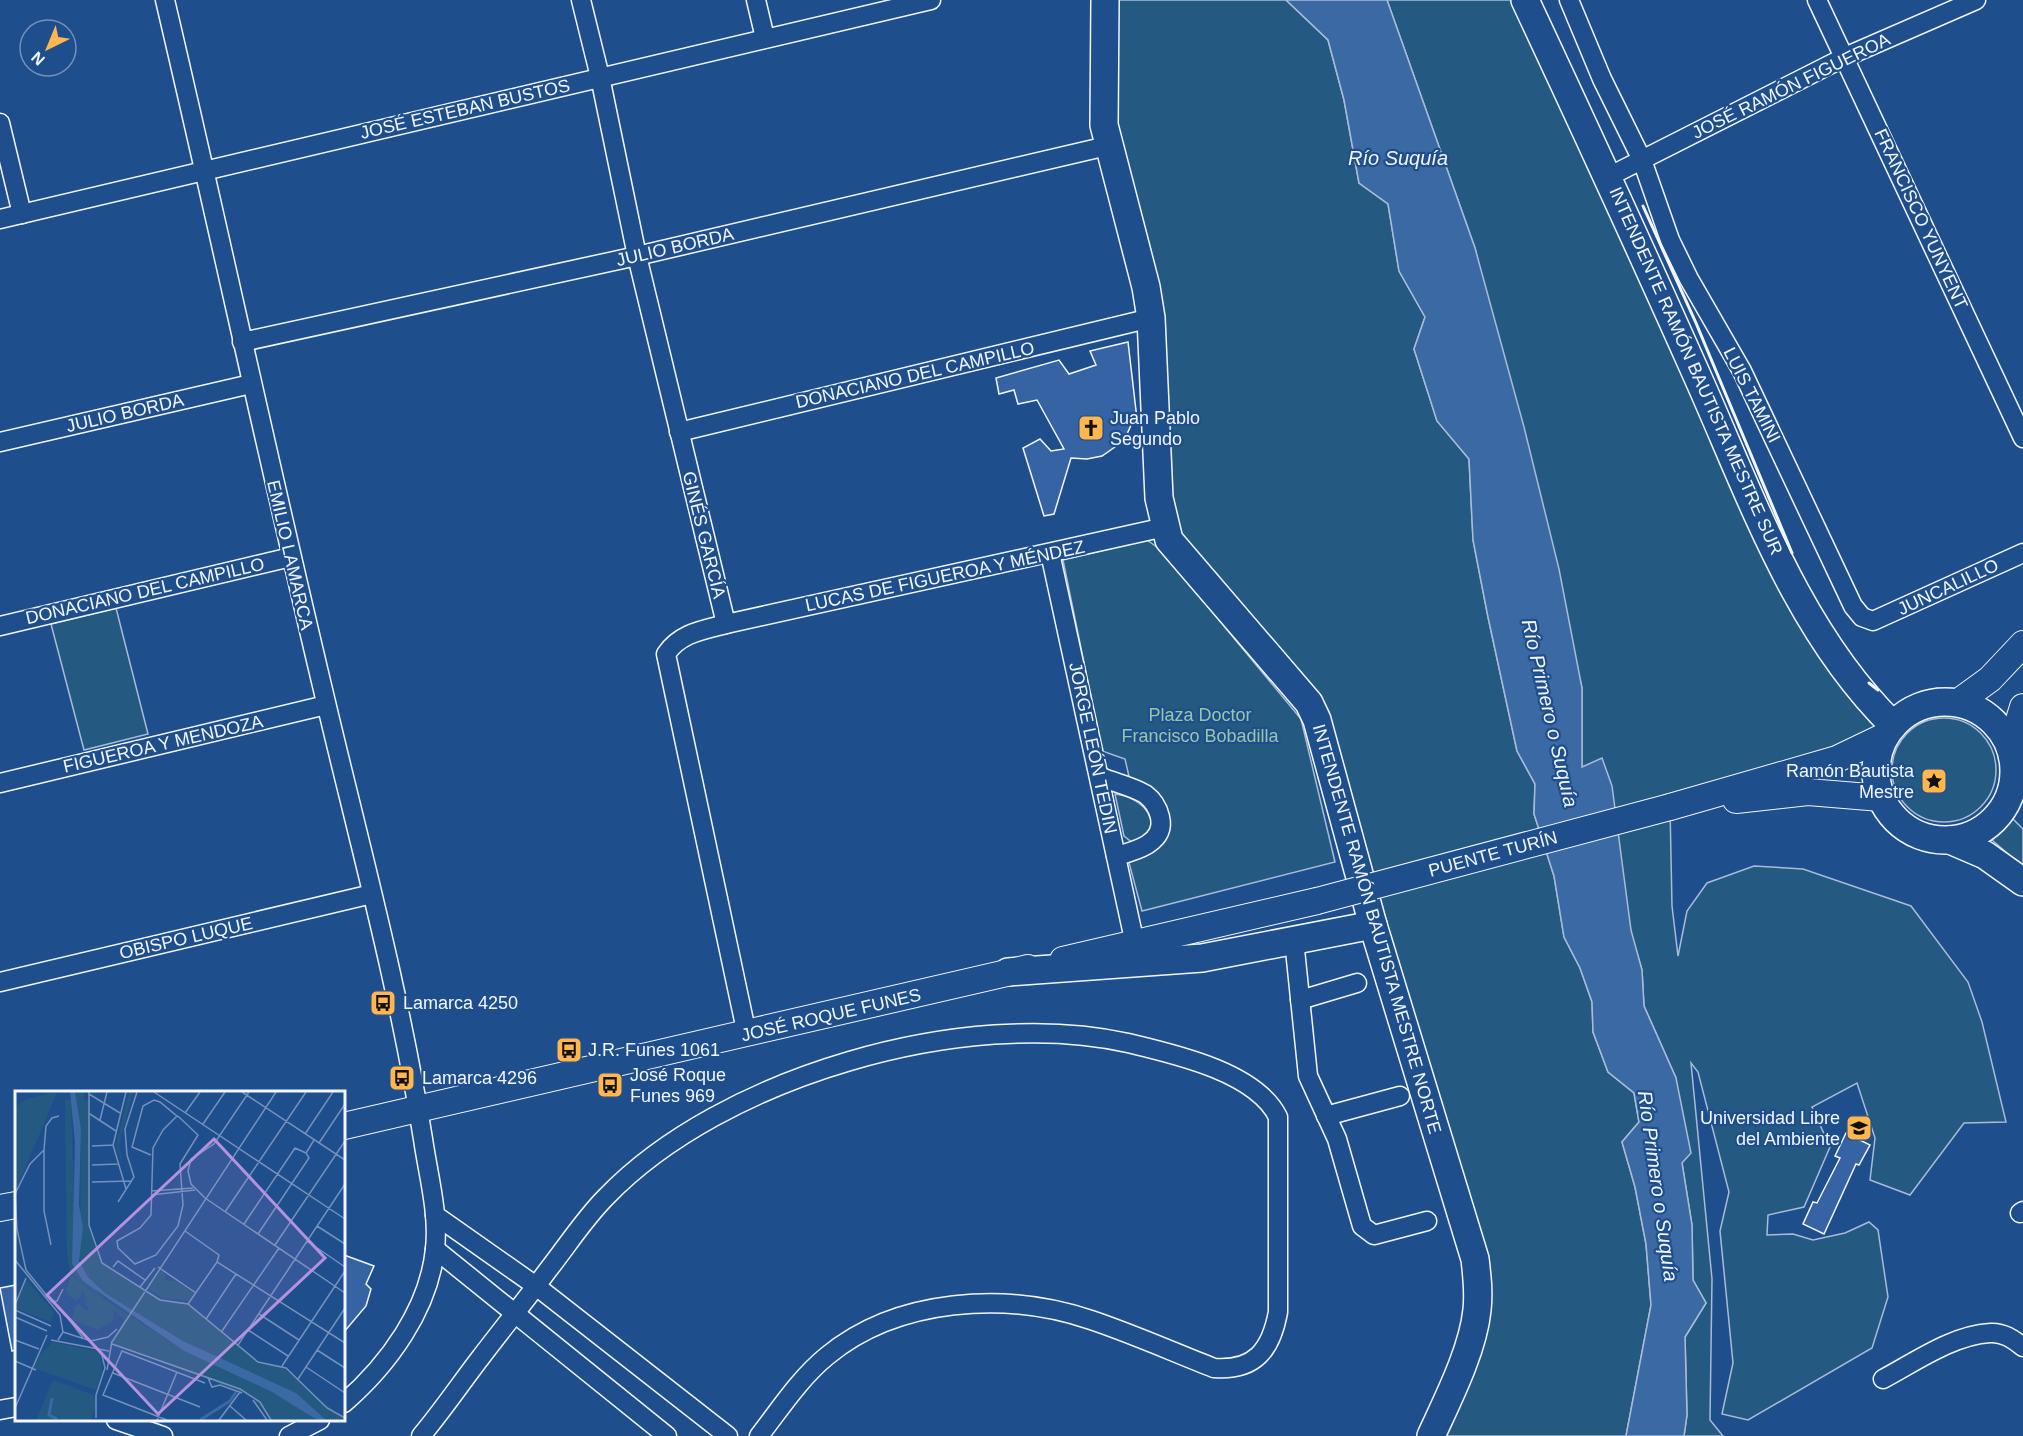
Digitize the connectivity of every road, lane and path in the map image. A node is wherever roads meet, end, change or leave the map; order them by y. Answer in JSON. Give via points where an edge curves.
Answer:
{"nodes":[{"id":1,"x":165,"y":0,"type":"edge"},
{"id":2,"x":581,"y":0,"type":"edge"},
{"id":3,"x":756,"y":0,"type":"edge"},
{"id":4,"x":931,"y":0,"type":"edge"},
{"id":5,"x":1106,"y":0,"type":"edge"},
{"id":6,"x":1525,"y":0,"type":"edge"},
{"id":7,"x":1569,"y":0,"type":"edge"},
{"id":8,"x":1817,"y":0,"type":"edge"},
{"id":9,"x":1976,"y":0,"type":"edge"},
{"id":10,"x":765,"y":38,"type":"junction"},
{"id":11,"x":1845,"y":57,"type":"junction"},
{"id":12,"x":600,"y":77,"type":"junction"},
{"id":13,"x":0,"y":123,"type":"edge"},
{"id":14,"x":1107,"y":146,"type":"junction"},
{"id":15,"x":1642,"y":160,"type":"junction"},
{"id":16,"x":204,"y":170,"type":"junction"},
{"id":17,"x":1608,"y":177,"type":"junction"},
{"id":18,"x":22,"y":214,"type":"junction"},
{"id":19,"x":0,"y":219,"type":"edge"},
{"id":20,"x":637,"y":256,"type":"junction"},
{"id":21,"x":1151,"y":318,"type":"junction"},
{"id":22,"x":242,"y":342,"type":"junction"},
{"id":23,"x":250,"y":384,"type":"junction"},
{"id":24,"x":679,"y":432,"type":"junction"},
{"id":25,"x":2023,"y":438,"type":"edge"},
{"id":26,"x":0,"y":442,"type":"edge"},
{"id":27,"x":1165,"y":527,"type":"junction"},
{"id":28,"x":1050,"y":553,"type":"junction"},
{"id":29,"x":2023,"y":553,"type":"edge"},
{"id":30,"x":291,"y":557,"type":"junction"},
{"id":31,"x":1874,"y":621,"type":"joint"},
{"id":32,"x":726,"y":624,"type":"junction"},
{"id":33,"x":0,"y":626,"type":"edge"},
{"id":34,"x":2023,"y":644,"type":"edge"},
{"id":35,"x":1957,"y":703,"type":"junction"},
{"id":36,"x":326,"y":705,"type":"junction"},
{"id":37,"x":2023,"y":707,"type":"edge"},
{"id":38,"x":1889,"y":730,"type":"junction"},
{"id":39,"x":2010,"y":749,"type":"junction"},
{"id":40,"x":1101,"y":777,"type":"junction"},
{"id":41,"x":0,"y":783,"type":"edge"},
{"id":42,"x":2018,"y":793,"type":"edge"},
{"id":43,"x":1881,"y":798,"type":"junction"},
{"id":44,"x":1670,"y":807,"type":"junction"},
{"id":45,"x":1950,"y":840,"type":"junction"},
{"id":46,"x":1116,"y":856,"type":"junction"},
{"id":47,"x":2023,"y":882,"type":"edge"},
{"id":48,"x":372,"y":894,"type":"junction"},
{"id":49,"x":1317,"y":901,"type":"joint"},
{"id":50,"x":1373,"y":925,"type":"junction"},
{"id":51,"x":1294,"y":940,"type":"junction"},
{"id":52,"x":1135,"y":944,"type":"junction"},
{"id":53,"x":1008,"y":972,"type":"junction"},
{"id":54,"x":0,"y":982,"type":"edge"},
{"id":55,"x":1357,"y":983,"type":"dead end"},
{"id":56,"x":1300,"y":1000,"type":"junction"},
{"id":57,"x":747,"y":1035,"type":"junction"},
{"id":58,"x":1400,"y":1096,"type":"dead end"},
{"id":59,"x":418,"y":1109,"type":"junction"},
{"id":60,"x":1326,"y":1116,"type":"junction"},
{"id":61,"x":345,"y":1126,"type":"edge"},
{"id":62,"x":15,"y":1205,"type":"edge"},
{"id":63,"x":0,"y":1208,"type":"edge"},
{"id":64,"x":435,"y":1215,"type":"junction"},
{"id":65,"x":1427,"y":1221,"type":"dead end"},
{"id":66,"x":435,"y":1249,"type":"junction"},
{"id":67,"x":536,"y":1286,"type":"junction"},
{"id":68,"x":514,"y":1312,"type":"junction"},
{"id":69,"x":2023,"y":1347,"type":"edge"},
{"id":70,"x":1883,"y":1378,"type":"dead end"},
{"id":71,"x":345,"y":1402,"type":"edge"},
{"id":72,"x":15,"y":1407,"type":"edge"},
{"id":73,"x":0,"y":1410,"type":"edge"},
{"id":74,"x":122,"y":1421,"type":"edge"},
{"id":75,"x":316,"y":1421,"type":"edge"},
{"id":76,"x":163,"y":1436,"type":"edge"},
{"id":77,"x":289,"y":1436,"type":"edge"},
{"id":78,"x":420,"y":1436,"type":"edge"},
{"id":79,"x":667,"y":1436,"type":"edge"},
{"id":80,"x":728,"y":1436,"type":"edge"},
{"id":81,"x":759,"y":1436,"type":"edge"},
{"id":82,"x":1431,"y":1436,"type":"edge"}],
"edges":[{"from":1,"to":16,"type":"street","name":"EMILIO LAMARCA"},
{"from":2,"to":12,"type":"street","name":"GINÉS GARCÍA"},
{"from":3,"to":10,"type":"street"},
{"from":4,"to":10,"type":"street","name":"JOSÉ ESTEBAN BUSTOS"},
{"from":5,"to":14,"type":"main road","name":"INTENDENTE RAMÓN BAUTISTA MESTRE NORTE"},
{"from":6,"to":17,"type":"main road","name":"INTENDENTE RAMÓN BAUTISTA MESTRE SUR"},
{"from":7,"to":15,"type":"street","name":"LUIS TAMINI"},
{"from":8,"to":11,"type":"street","name":"FRANCISCO YUNYENT"},
{"from":9,"to":11,"type":"street","name":"JOSÉ RAMÓN FIGUEROA"},
{"from":10,"to":12,"type":"street","name":"JOSÉ ESTEBAN BUSTOS"},
{"from":11,"to":15,"type":"street","name":"JOSÉ RAMÓN FIGUEROA"},
{"from":11,"to":25,"type":"street","name":"FRANCISCO YUNYENT"},
{"from":12,"to":16,"type":"street","name":"JOSÉ ESTEBAN BUSTOS"},
{"from":12,"to":20,"type":"street","name":"GINÉS GARCÍA"},
{"from":13,"to":18,"type":"street"},
{"from":14,"to":20,"type":"street","name":"JULIO BORDA"},
{"from":14,"to":21,"type":"main road","name":"INTENDENTE RAMÓN BAUTISTA MESTRE NORTE"},
{"from":15,"to":17,"type":"street","name":"JOSÉ RAMÓN FIGUEROA"},
{"from":15,"to":31,"type":"street","name":"LUIS TAMINI","via":[[1658,213],[1689,279],[1742,371],[1853,606],[1863,617]]},
{"from":16,"to":18,"type":"street","name":"JOSÉ ESTEBAN BUSTOS"},
{"from":16,"to":22,"type":"street","name":"EMILIO LAMARCA"},
{"from":17,"to":38,"type":"main road","name":"INTENDENTE RAMÓN BAUTISTA MESTRE SUR","via":[[1767,532],[1820,636]]},
{"from":18,"to":19,"type":"street","name":"JOSÉ ESTEBAN BUSTOS"},
{"from":20,"to":22,"type":"street","name":"JULIO BORDA"},
{"from":20,"to":24,"type":"street","name":"GINÉS GARCÍA"},
{"from":21,"to":24,"type":"street","name":"DONACIANO DEL CAMPILLO"},
{"from":21,"to":27,"type":"main road","name":"INTENDENTE RAMÓN BAUTISTA MESTRE NORTE","via":[[1159,498]]},
{"from":22,"to":23,"type":"street","name":"EMILIO LAMARCA"},
{"from":23,"to":26,"type":"street","name":"JULIO BORDA"},
{"from":23,"to":30,"type":"street","name":"EMILIO LAMARCA"},
{"from":24,"to":32,"type":"street","name":"GINÉS GARCÍA"},
{"from":27,"to":28,"type":"street","name":"LUCAS DE FIGUEROA Y MÉNDEZ"},
{"from":27,"to":50,"type":"main road","name":"INTENDENTE RAMÓN BAUTISTA MESTRE NORTE","via":[[1169,540],[1309,703]]},
{"from":28,"to":32,"type":"street","name":"LUCAS DE FIGUEROA Y MÉNDEZ"},
{"from":28,"to":40,"type":"street","name":"JORGE LEÓN TEDIN"},
{"from":29,"to":31,"type":"street","name":"JUNCALILLO"},
{"from":30,"to":33,"type":"street","name":"DONACIANO DEL CAMPILLO"},
{"from":30,"to":36,"type":"street","name":"EMILIO LAMARCA"},
{"from":32,"to":57,"type":"street","name":"GINÉS GARCÍA","via":[[688,635],[666,654]]},
{"from":34,"to":35,"type":"main road","via":[[1990,679]]},
{"from":35,"to":38,"type":"main road","via":[[1911,710]]},
{"from":35,"to":39,"type":"main road","via":[[1990,719]]},
{"from":36,"to":41,"type":"street","name":"FIGUEROA Y MENDOZA"},
{"from":36,"to":48,"type":"street","name":"EMILIO LAMARCA"},
{"from":37,"to":39,"type":"main road"},
{"from":38,"to":43,"type":"main road","via":[[1880,747],[1876,773]]},
{"from":38,"to":44,"type":"main road","name":"PUENTE TURÍN","via":[[1837,759]]},
{"from":39,"to":42,"type":"main road"},
{"from":40,"to":46,"type":"street","name":"JORGE LEÓN TEDIN"},
{"from":40,"to":46,"type":"street","via":[[1147,796],[1155,804],[1161,822],[1160,831],[1147,845]]},
{"from":42,"to":45,"type":"main road","via":[[1984,828]]},
{"from":43,"to":44,"type":"main road","name":"PUENTE TURÍN","via":[[1808,792]]},
{"from":43,"to":45,"type":"main road","via":[[1896,819],[1917,834]]},
{"from":44,"to":49,"type":"main road","name":"PUENTE TURÍN","bridge":true},
{"from":45,"to":47,"type":"main road","via":[[1985,855]]},
{"from":46,"to":52,"type":"street","name":"JORGE LEÓN TEDIN"},
{"from":48,"to":54,"type":"street","name":"OBISPO LUQUE"},
{"from":48,"to":59,"type":"street","name":"EMILIO LAMARCA"},
{"from":49,"to":52,"type":"main road","name":"JOSÉ ROQUE FUNES"},
{"from":50,"to":51,"type":"main road"},
{"from":50,"to":82,"type":"main road","name":"INTENDENTE RAMÓN BAUTISTA MESTRE NORTE","via":[[1475,1259],[1478,1289],[1473,1330]]},
{"from":51,"to":53,"type":"main road","via":[[1202,958]]},
{"from":51,"to":56,"type":"street"},
{"from":52,"to":53,"type":"main road","name":"JOSÉ ROQUE FUNES"},
{"from":53,"to":57,"type":"main road","name":"JOSÉ ROQUE FUNES"},
{"from":55,"to":56,"type":"street"},
{"from":56,"to":60,"type":"street","via":[[1308,1076]]},
{"from":57,"to":59,"type":"main road","name":"JOSÉ ROQUE FUNES"},
{"from":58,"to":60,"type":"street"},
{"from":59,"to":61,"type":"main road","name":"JOSÉ ROQUE FUNES"},
{"from":59,"to":64,"type":"street","name":"EMILIO LAMARCA"},
{"from":60,"to":65,"type":"street","via":[[1337,1139],[1362,1226],[1368,1233],[1374,1235]]},
{"from":62,"to":63,"type":"main road"},
{"from":64,"to":66,"type":"street","name":"EMILIO LAMARCA"},
{"from":64,"to":67,"type":"street"},
{"from":66,"to":68,"type":"street"},
{"from":66,"to":71,"type":"street","name":"EMILIO LAMARCA","via":[[427,1282],[400,1340],[365,1385]]},
{"from":67,"to":68,"type":"street"},
{"from":67,"to":80,"type":"street"},
{"from":67,"to":81,"type":"street","via":[[605,1198],[662,1147],[724,1109],[761,1092],[829,1068],[889,1053],[979,1038],[1073,1034],[1174,1054],[1259,1091],[1272,1104],[1278,1117],[1278,1312],[1270,1342],[1245,1365],[1234,1370],[1214,1368],[1090,1319],[1058,1311],[971,1303],[895,1319],[848,1342],[808,1374]]},
{"from":68,"to":78,"type":"street"},
{"from":68,"to":79,"type":"street"},
{"from":69,"to":70,"type":"street","via":[[2007,1335],[1990,1333],[1955,1342]]},
{"from":72,"to":73,"type":"street"},
{"from":74,"to":76,"type":"street"},
{"from":75,"to":77,"type":"street"}]}
